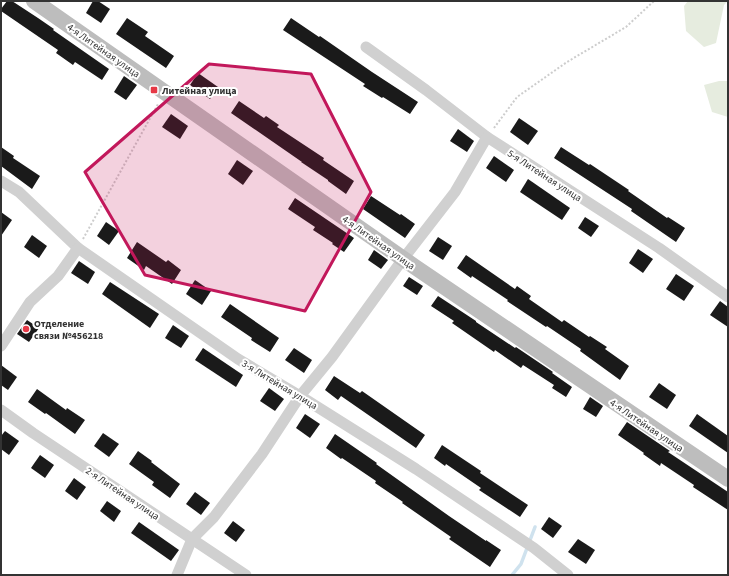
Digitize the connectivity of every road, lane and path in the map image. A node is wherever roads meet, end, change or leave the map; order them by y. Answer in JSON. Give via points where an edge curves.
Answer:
{"nodes":[{"id":1,"x":34,"y":1,"type":"edge"},
{"id":2,"x":654,"y":1,"type":"edge"},
{"id":3,"x":366,"y":47,"type":"dead end"},
{"id":4,"x":164,"y":92,"type":"junction"},
{"id":5,"x":487,"y":138,"type":"junction"},
{"id":6,"x":1,"y":181,"type":"edge"},
{"id":7,"x":78,"y":248,"type":"junction"},
{"id":8,"x":403,"y":259,"type":"junction"},
{"id":9,"x":728,"y":298,"type":"edge"},
{"id":10,"x":1,"y":346,"type":"edge"},
{"id":11,"x":300,"y":396,"type":"junction"},
{"id":12,"x":1,"y":410,"type":"edge"},
{"id":13,"x":728,"y":479,"type":"edge"},
{"id":14,"x":192,"y":539,"type":"junction"},
{"id":15,"x":177,"y":575,"type":"edge"},
{"id":16,"x":246,"y":575,"type":"edge"},
{"id":17,"x":568,"y":575,"type":"edge"}],
"edges":[{"from":1,"to":4,"type":"street","name":"4-я Литейная улица"},
{"from":2,"to":5,"type":"path","via":[[626,27],[567,62],[516,97]]},
{"from":3,"to":5,"type":"street","name":"5-я Литейная улица"},
{"from":4,"to":7,"type":"path"},
{"from":4,"to":8,"type":"street","name":"4-я Литейная улица"},
{"from":5,"to":8,"type":"street","via":[[455,192]]},
{"from":5,"to":9,"type":"street","name":"5-я Литейная улица","via":[[659,248]]},
{"from":6,"to":7,"type":"street","name":"3-я Литейная улица","via":[[19,192]]},
{"from":7,"to":10,"type":"street","via":[[58,276],[30,302]]},
{"from":7,"to":11,"type":"street","name":"3-я Литейная улица","via":[[238,359]]},
{"from":8,"to":11,"type":"street","via":[[332,357]]},
{"from":8,"to":13,"type":"street","name":"4-я Литейная улица"},
{"from":11,"to":14,"type":"street","via":[[262,454],[214,517]]},
{"from":11,"to":17,"type":"street","name":"3-я Литейная улица","via":[[416,469],[534,548]]},
{"from":12,"to":14,"type":"street","name":"2-я Литейная улица"},
{"from":14,"to":15,"type":"street"},
{"from":14,"to":16,"type":"street","name":"2-я Литейная улица"}]}
